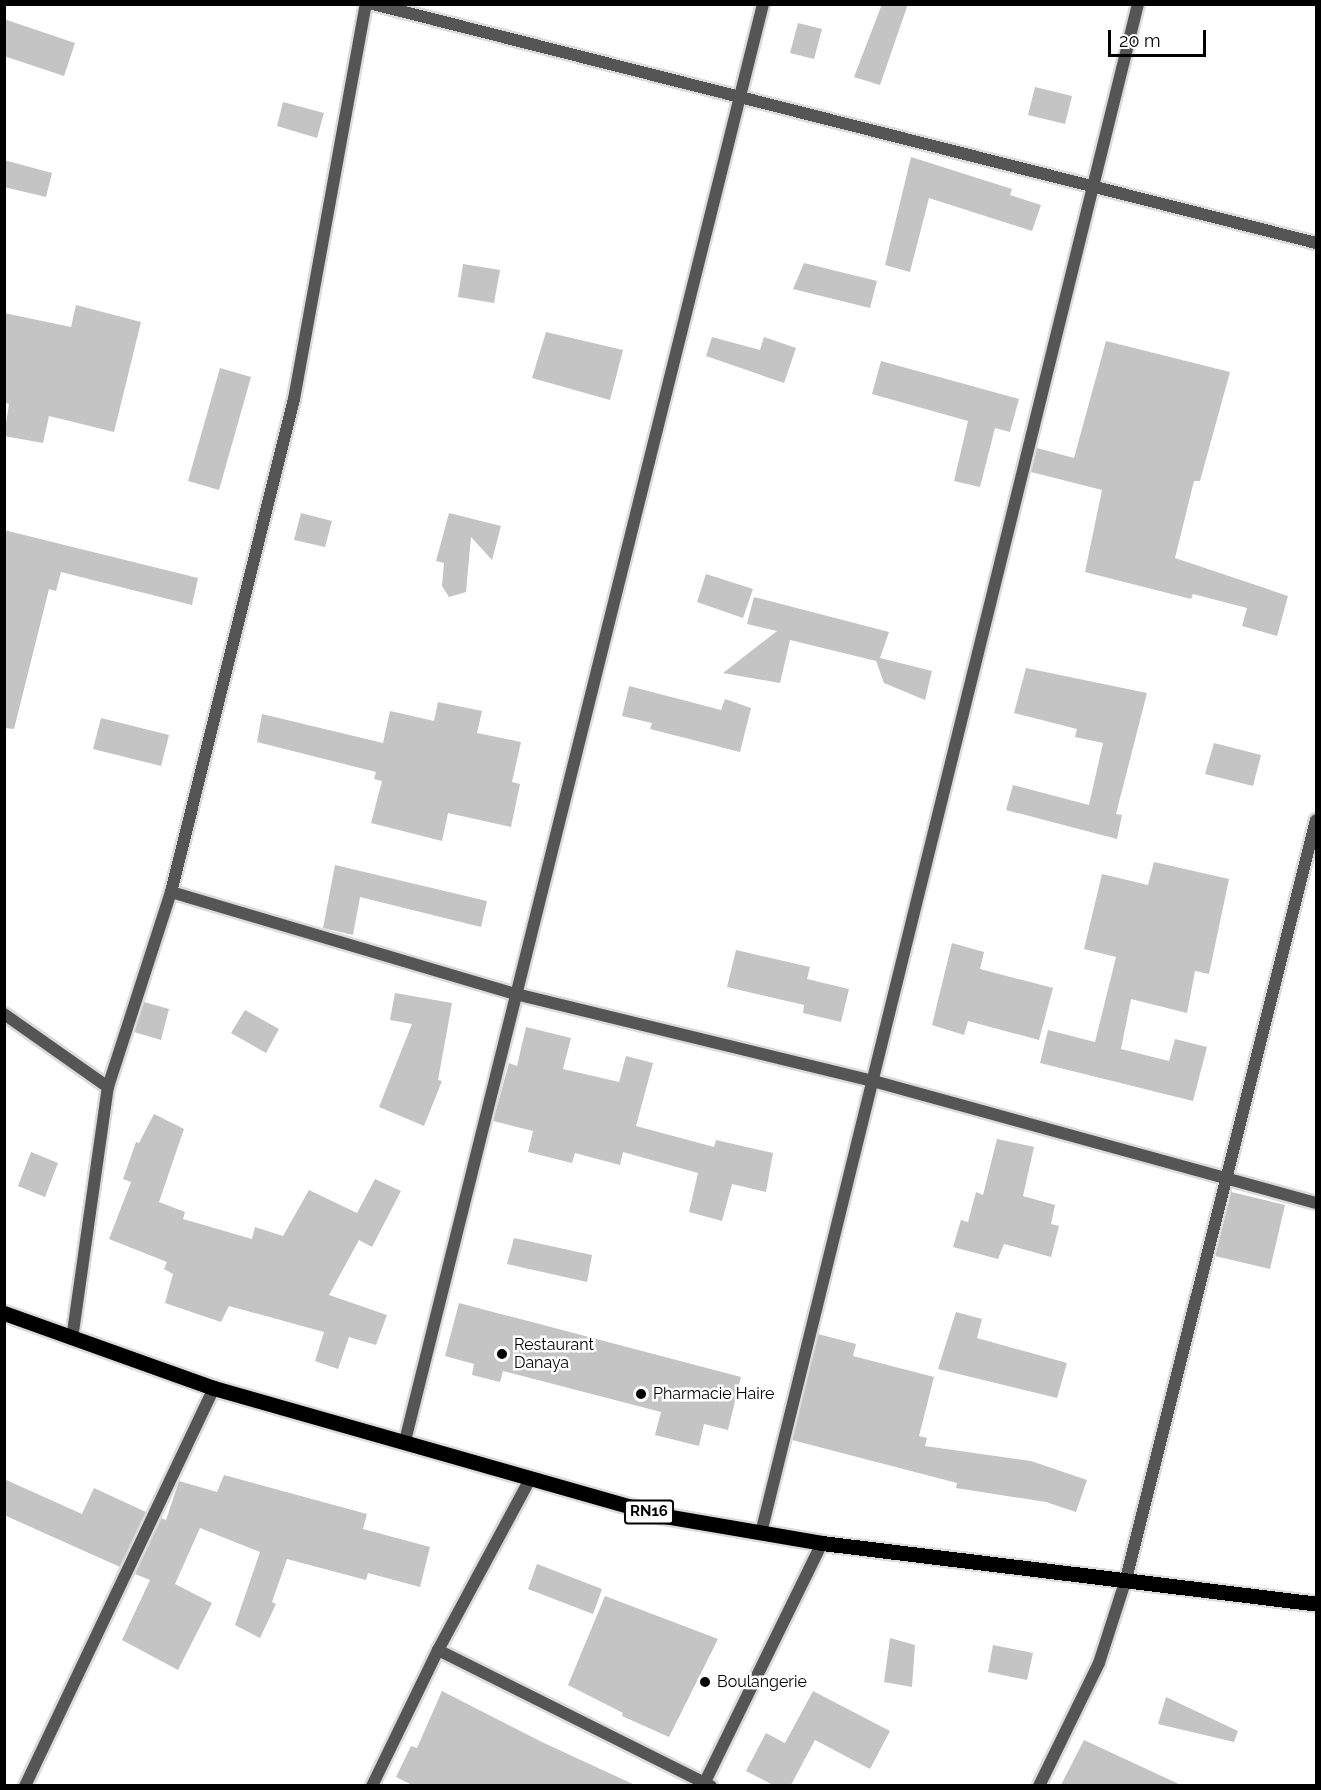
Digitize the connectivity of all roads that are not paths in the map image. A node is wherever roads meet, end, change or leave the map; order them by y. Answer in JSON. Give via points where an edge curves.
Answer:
{"nodes":[{"id":1,"x":366,"y":4,"type":"edge"},
{"id":2,"x":372,"y":4,"type":"edge"},
{"id":3,"x":763,"y":4,"type":"edge"},
{"id":4,"x":1138,"y":4,"type":"edge"},
{"id":5,"x":739,"y":98,"type":"junction"},
{"id":6,"x":1095,"y":187,"type":"junction"},
{"id":7,"x":1317,"y":243,"type":"edge"},
{"id":8,"x":1317,"y":820,"type":"edge"},
{"id":9,"x":171,"y":892,"type":"junction"},
{"id":10,"x":516,"y":994,"type":"junction"},
{"id":11,"x":4,"y":1014,"type":"edge"},
{"id":12,"x":873,"y":1081,"type":"junction"},
{"id":13,"x":108,"y":1088,"type":"junction"},
{"id":14,"x":1227,"y":1178,"type":"junction"},
{"id":15,"x":1317,"y":1203,"type":"edge"},
{"id":16,"x":4,"y":1313,"type":"edge"},
{"id":17,"x":72,"y":1339,"type":"junction"},
{"id":18,"x":214,"y":1388,"type":"junction"},
{"id":19,"x":405,"y":1441,"type":"junction"},
{"id":20,"x":530,"y":1479,"type":"junction"},
{"id":21,"x":760,"y":1533,"type":"junction"},
{"id":22,"x":822,"y":1543,"type":"junction"},
{"id":23,"x":1126,"y":1579,"type":"junction"},
{"id":24,"x":1317,"y":1604,"type":"edge"},
{"id":25,"x":438,"y":1650,"type":"junction"},
{"id":26,"x":706,"y":1784,"type":"edge"},
{"id":27,"x":25,"y":1785,"type":"edge"},
{"id":28,"x":372,"y":1785,"type":"edge"},
{"id":29,"x":1039,"y":1785,"type":"edge"}],
"edges":[{"from":1,"to":9,"type":"street","via":[[294,399]]},
{"from":2,"to":5,"type":"street"},
{"from":3,"to":5,"type":"street"},
{"from":4,"to":6,"type":"street"},
{"from":5,"to":6,"type":"street"},
{"from":5,"to":10,"type":"street"},
{"from":6,"to":7,"type":"street"},
{"from":6,"to":12,"type":"street"},
{"from":8,"to":14,"type":"street"},
{"from":9,"to":10,"type":"street"},
{"from":9,"to":13,"type":"street"},
{"from":10,"to":12,"type":"street"},
{"from":10,"to":19,"type":"street"},
{"from":11,"to":13,"type":"street"},
{"from":12,"to":14,"type":"street"},
{"from":12,"to":21,"type":"street"},
{"from":13,"to":17,"type":"street"},
{"from":14,"to":15,"type":"street"},
{"from":14,"to":23,"type":"street"},
{"from":16,"to":17,"type":"main road","number":"RN16"},
{"from":17,"to":18,"type":"main road","number":"RN16"},
{"from":18,"to":19,"type":"main road","number":"RN16"},
{"from":18,"to":27,"type":"street"},
{"from":19,"to":20,"type":"main road","number":"RN16"},
{"from":20,"to":21,"type":"main road","number":"RN16","via":[[659,1515]]},
{"from":20,"to":25,"type":"street"},
{"from":21,"to":22,"type":"main road","number":"RN16"},
{"from":22,"to":23,"type":"main road","number":"RN16"},
{"from":22,"to":26,"type":"street"},
{"from":23,"to":24,"type":"main road","number":"RN16"},
{"from":23,"to":29,"type":"street","via":[[1099,1663]]},
{"from":25,"to":26,"type":"street"},
{"from":25,"to":28,"type":"street"}]}
